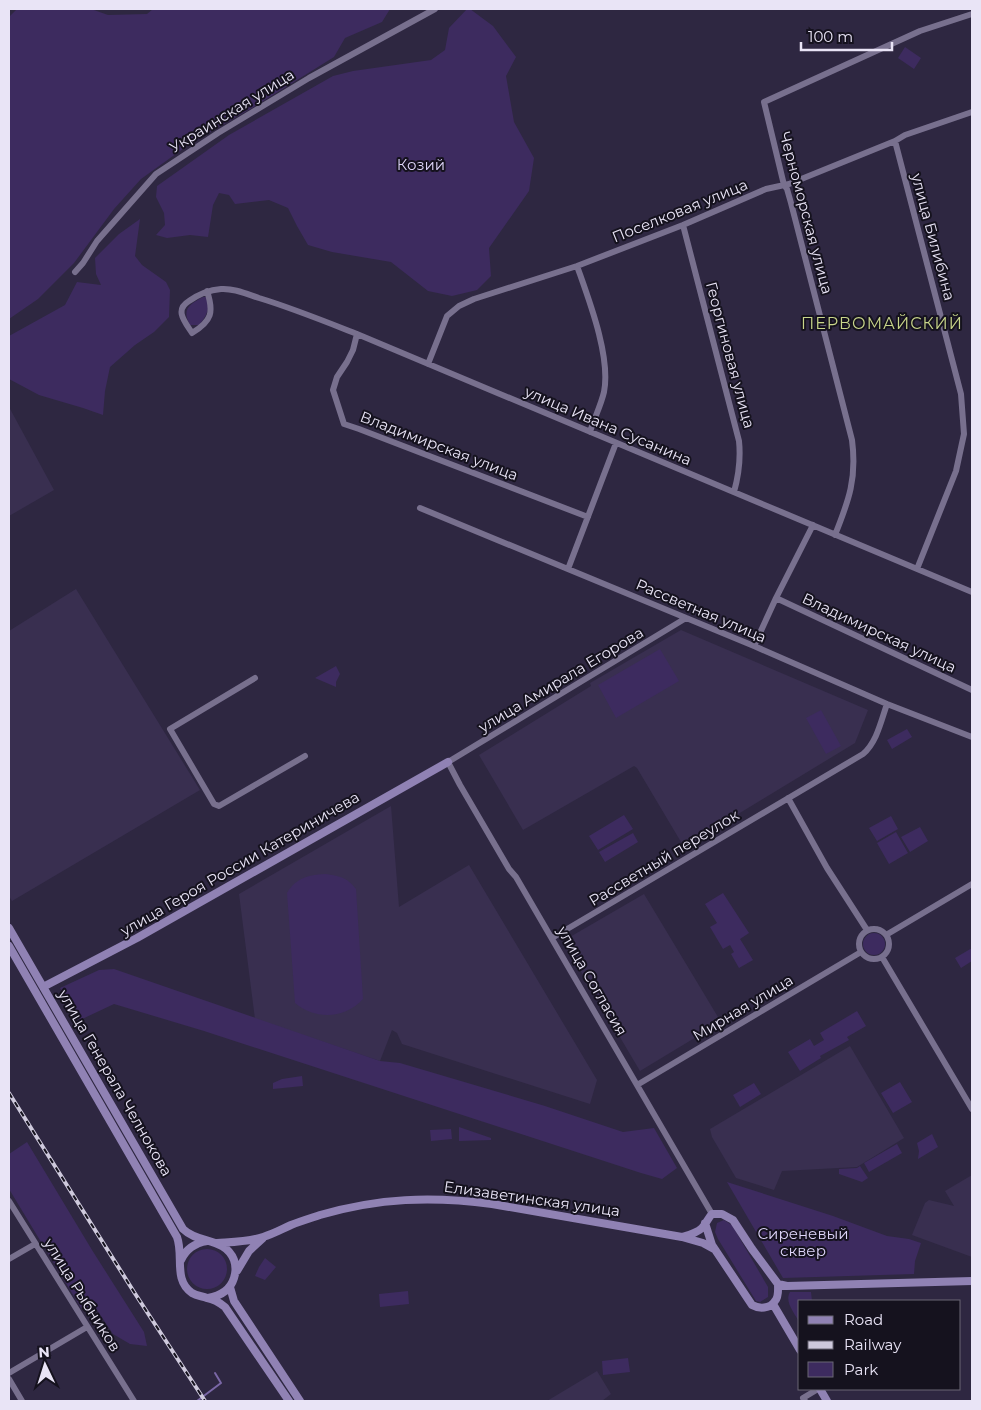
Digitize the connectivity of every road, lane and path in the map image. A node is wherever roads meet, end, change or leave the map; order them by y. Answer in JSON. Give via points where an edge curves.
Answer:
{"nodes":[{"id":1,"x":435,"y":9,"type":"edge"},
{"id":2,"x":972,"y":14,"type":"edge"},
{"id":3,"x":972,"y":112,"type":"edge"},
{"id":4,"x":895,"y":141,"type":"junction"},
{"id":5,"x":784,"y":185,"type":"junction"},
{"id":6,"x":683,"y":225,"type":"junction"},
{"id":7,"x":578,"y":266,"type":"junction"},
{"id":8,"x":75,"y":272,"type":"dead end"},
{"id":9,"x":207,"y":291,"type":"junction"},
{"id":10,"x":357,"y":334,"type":"junction"},
{"id":11,"x":428,"y":364,"type":"junction"},
{"id":12,"x":590,"y":432,"type":"junction"},
{"id":13,"x":616,"y":443,"type":"junction"},
{"id":14,"x":734,"y":492,"type":"junction"},
{"id":15,"x":420,"y":508,"type":"dead end"},
{"id":16,"x":588,"y":517,"type":"junction"},
{"id":17,"x":813,"y":525,"type":"junction"},
{"id":18,"x":835,"y":535,"type":"junction"},
{"id":19,"x":568,"y":569,"type":"junction"},
{"id":20,"x":917,"y":569,"type":"junction"},
{"id":21,"x":972,"y":592,"type":"edge"},
{"id":22,"x":776,"y":598,"type":"junction"},
{"id":23,"x":686,"y":618,"type":"junction"},
{"id":24,"x":754,"y":646,"type":"junction"},
{"id":25,"x":255,"y":678,"type":"dead end"},
{"id":26,"x":972,"y":690,"type":"edge"},
{"id":27,"x":887,"y":704,"type":"junction"},
{"id":28,"x":972,"y":737,"type":"edge"},
{"id":29,"x":305,"y":756,"type":"dead end"},
{"id":30,"x":448,"y":762,"type":"junction"},
{"id":31,"x":788,"y":798,"type":"junction"},
{"id":32,"x":972,"y":884,"type":"edge"},
{"id":33,"x":9,"y":928,"type":"edge"},
{"id":34,"x":868,"y":930,"type":"junction"},
{"id":35,"x":886,"y":934,"type":"junction"},
{"id":36,"x":552,"y":938,"type":"junction"},
{"id":37,"x":9,"y":946,"type":"edge"},
{"id":38,"x":861,"y":952,"type":"junction"},
{"id":39,"x":882,"y":957,"type":"junction"},
{"id":40,"x":43,"y":987,"type":"junction"},
{"id":41,"x":638,"y":1085,"type":"junction"},
{"id":42,"x":972,"y":1109,"type":"edge"},
{"id":43,"x":9,"y":1201,"type":"edge"},
{"id":44,"x":712,"y":1214,"type":"junction"},
{"id":45,"x":706,"y":1223,"type":"junction"},
{"id":46,"x":682,"y":1237,"type":"junction"},
{"id":47,"x":262,"y":1238,"type":"junction"},
{"id":48,"x":207,"y":1241,"type":"junction"},
{"id":49,"x":217,"y":1243,"type":"junction"},
{"id":50,"x":35,"y":1244,"type":"junction"},
{"id":51,"x":714,"y":1248,"type":"junction"},
{"id":52,"x":9,"y":1259,"type":"edge"},
{"id":53,"x":181,"y":1262,"type":"junction"},
{"id":54,"x":236,"y":1273,"type":"junction"},
{"id":55,"x":972,"y":1280,"type":"edge"},
{"id":56,"x":778,"y":1284,"type":"junction"},
{"id":57,"x":230,"y":1287,"type":"junction"},
{"id":58,"x":208,"y":1298,"type":"junction"},
{"id":59,"x":773,"y":1304,"type":"junction"},
{"id":60,"x":87,"y":1327,"type":"junction"},
{"id":61,"x":798,"y":1347,"type":"edge"},
{"id":62,"x":9,"y":1373,"type":"edge"},
{"id":63,"x":9,"y":1379,"type":"edge"},
{"id":64,"x":817,"y":1390,"type":"edge"},
{"id":65,"x":820,"y":1390,"type":"edge"},
{"id":66,"x":22,"y":1401,"type":"edge"},
{"id":67,"x":134,"y":1401,"type":"edge"},
{"id":68,"x":289,"y":1401,"type":"edge"},
{"id":69,"x":300,"y":1401,"type":"edge"},
{"id":70,"x":805,"y":1401,"type":"edge"},
{"id":71,"x":827,"y":1401,"type":"edge"}],
"edges":[{"from":1,"to":8,"type":"street","name":"Украинская улица","via":[[309,78],[156,174],[97,240]]},
{"from":2,"to":5,"type":"street","name":"Черноморская улица","via":[[920,31],[764,102]]},
{"from":3,"to":4,"type":"street","name":"Поселковая улица"},
{"from":4,"to":5,"type":"street","name":"Поселковая улица"},
{"from":4,"to":20,"type":"street","name":"улица Билибина","via":[[963,410],[964,434],[956,470]]},
{"from":5,"to":6,"type":"street","name":"Поселковая улица","via":[[766,189]]},
{"from":5,"to":18,"type":"street","name":"Черноморская улица","via":[[854,457],[850,491]]},
{"from":6,"to":7,"type":"street","name":"Поселковая улица"},
{"from":6,"to":14,"type":"street","name":"Георгиновая улица","via":[[739,441],[741,456]]},
{"from":7,"to":11,"type":"street","name":"Поселковая улица","via":[[474,298],[459,306],[447,316]]},
{"from":7,"to":12,"type":"street","via":[[606,365],[604,394]]},
{"from":9,"to":9,"type":"street","via":[[211,304],[209,318],[192,333],[181,309],[189,300]]},
{"from":9,"to":10,"type":"street","name":"улица Ивана Сусанина","via":[[232,289]]},
{"from":10,"to":11,"type":"street","name":"улица Ивана Сусанина"},
{"from":10,"to":16,"type":"street","name":"Владимирская улица","via":[[353,350],[333,390],[344,424]]},
{"from":11,"to":12,"type":"street","name":"улица Ивана Сусанина"},
{"from":12,"to":13,"type":"street","name":"улица Ивана Сусанина"},
{"from":13,"to":14,"type":"street","name":"улица Ивана Сусанина"},
{"from":13,"to":16,"type":"street"},
{"from":14,"to":17,"type":"street","name":"улица Ивана Сусанина"},
{"from":15,"to":19,"type":"street","name":"Рассветная улица"},
{"from":16,"to":19,"type":"street"},
{"from":17,"to":18,"type":"street","name":"улица Ивана Сусанина"},
{"from":17,"to":22,"type":"street"},
{"from":18,"to":20,"type":"street","name":"улица Ивана Сусанина"},
{"from":19,"to":23,"type":"street","name":"Рассветная улица"},
{"from":20,"to":21,"type":"street","name":"улица Ивана Сусанина"},
{"from":22,"to":24,"type":"street"},
{"from":22,"to":26,"type":"street","name":"Владимирская улица"},
{"from":23,"to":24,"type":"street","name":"Рассветная улица"},
{"from":23,"to":30,"type":"street","name":"улица Амирала Егорова"},
{"from":24,"to":27,"type":"street","name":"Рассветная улица"},
{"from":25,"to":29,"type":"street","via":[[170,729],[214,804],[219,806]]},
{"from":27,"to":28,"type":"street","name":"Рассветная улица"},
{"from":27,"to":31,"type":"street","name":"Рассветный переулок","via":[[874,741],[867,750]]},
{"from":30,"to":36,"type":"street","name":"улица Согласия"},
{"from":30,"to":40,"type":"main road","name":"улица Героя России Катериничева","via":[[137,938]]},
{"from":31,"to":34,"type":"street","via":[[827,868]]},
{"from":31,"to":36,"type":"street","name":"Рассветный переулок"},
{"from":32,"to":35,"type":"street"},
{"from":33,"to":40,"type":"main road","name":"улица Генерала Челнокова"},
{"from":34,"to":35,"type":"street","via":[[878,929]]},
{"from":34,"to":38,"type":"street","via":[[860,938]]},
{"from":35,"to":39,"type":"street","via":[[889,947]]},
{"from":36,"to":41,"type":"street","name":"улица Согласия"},
{"from":37,"to":53,"type":"main road","name":"улица Генерала Челнокова","via":[[178,1237]]},
{"from":38,"to":39,"type":"street","via":[[870,959]]},
{"from":38,"to":41,"type":"street","name":"Мирная улица"},
{"from":39,"to":42,"type":"street"},
{"from":40,"to":48,"type":"main road","name":"улица Генерала Челнокова","via":[[183,1229]]},
{"from":41,"to":44,"type":"street","name":"улица Согласия"},
{"from":43,"to":50,"type":"street","name":"улица Рыбников"},
{"from":44,"to":45,"type":"main road"},
{"from":44,"to":56,"type":"main road","via":[[722,1214],[733,1220]]},
{"from":45,"to":46,"type":"main road","via":[[694,1233]]},
{"from":45,"to":51,"type":"main road"},
{"from":46,"to":47,"type":"main road","name":"Елизаветинская улица","via":[[492,1204],[432,1199],[391,1200],[347,1208],[293,1224]]},
{"from":46,"to":51,"type":"main road","name":"Елизаветинская улица"},
{"from":47,"to":49,"type":"main road","name":"Елизаветинская улица"},
{"from":47,"to":54,"type":"main road","name":"Елизаветинская улица","via":[[248,1251]]},
{"from":48,"to":49,"type":"main road","name":"улица Генерала Челнокова"},
{"from":48,"to":53,"type":"main road","via":[[194,1245]]},
{"from":49,"to":54,"type":"main road","via":[[232,1255]]},
{"from":50,"to":52,"type":"street"},
{"from":50,"to":60,"type":"street","name":"улица Рыбников"},
{"from":51,"to":59,"type":"main road","via":[[752,1305],[762,1309]]},
{"from":53,"to":58,"type":"main road","name":"улица Генерала Челнокова","via":[[180,1275],[187,1288],[197,1296]]},
{"from":54,"to":57,"type":"main road"},
{"from":55,"to":56,"type":"main road"},
{"from":56,"to":59,"type":"main road"},
{"from":57,"to":58,"type":"main road"},
{"from":57,"to":69,"type":"main road","via":[[234,1301]]},
{"from":58,"to":68,"type":"main road","name":"улица Генерала Челнокова","via":[[225,1307]]},
{"from":59,"to":61,"type":"main road"},
{"from":60,"to":62,"type":"street"},
{"from":60,"to":67,"type":"street","name":"улица Рыбников"},
{"from":63,"to":66,"type":"street"},
{"from":64,"to":70,"type":"street","via":[[803,1398]]},
{"from":65,"to":71,"type":"main road"}]}
